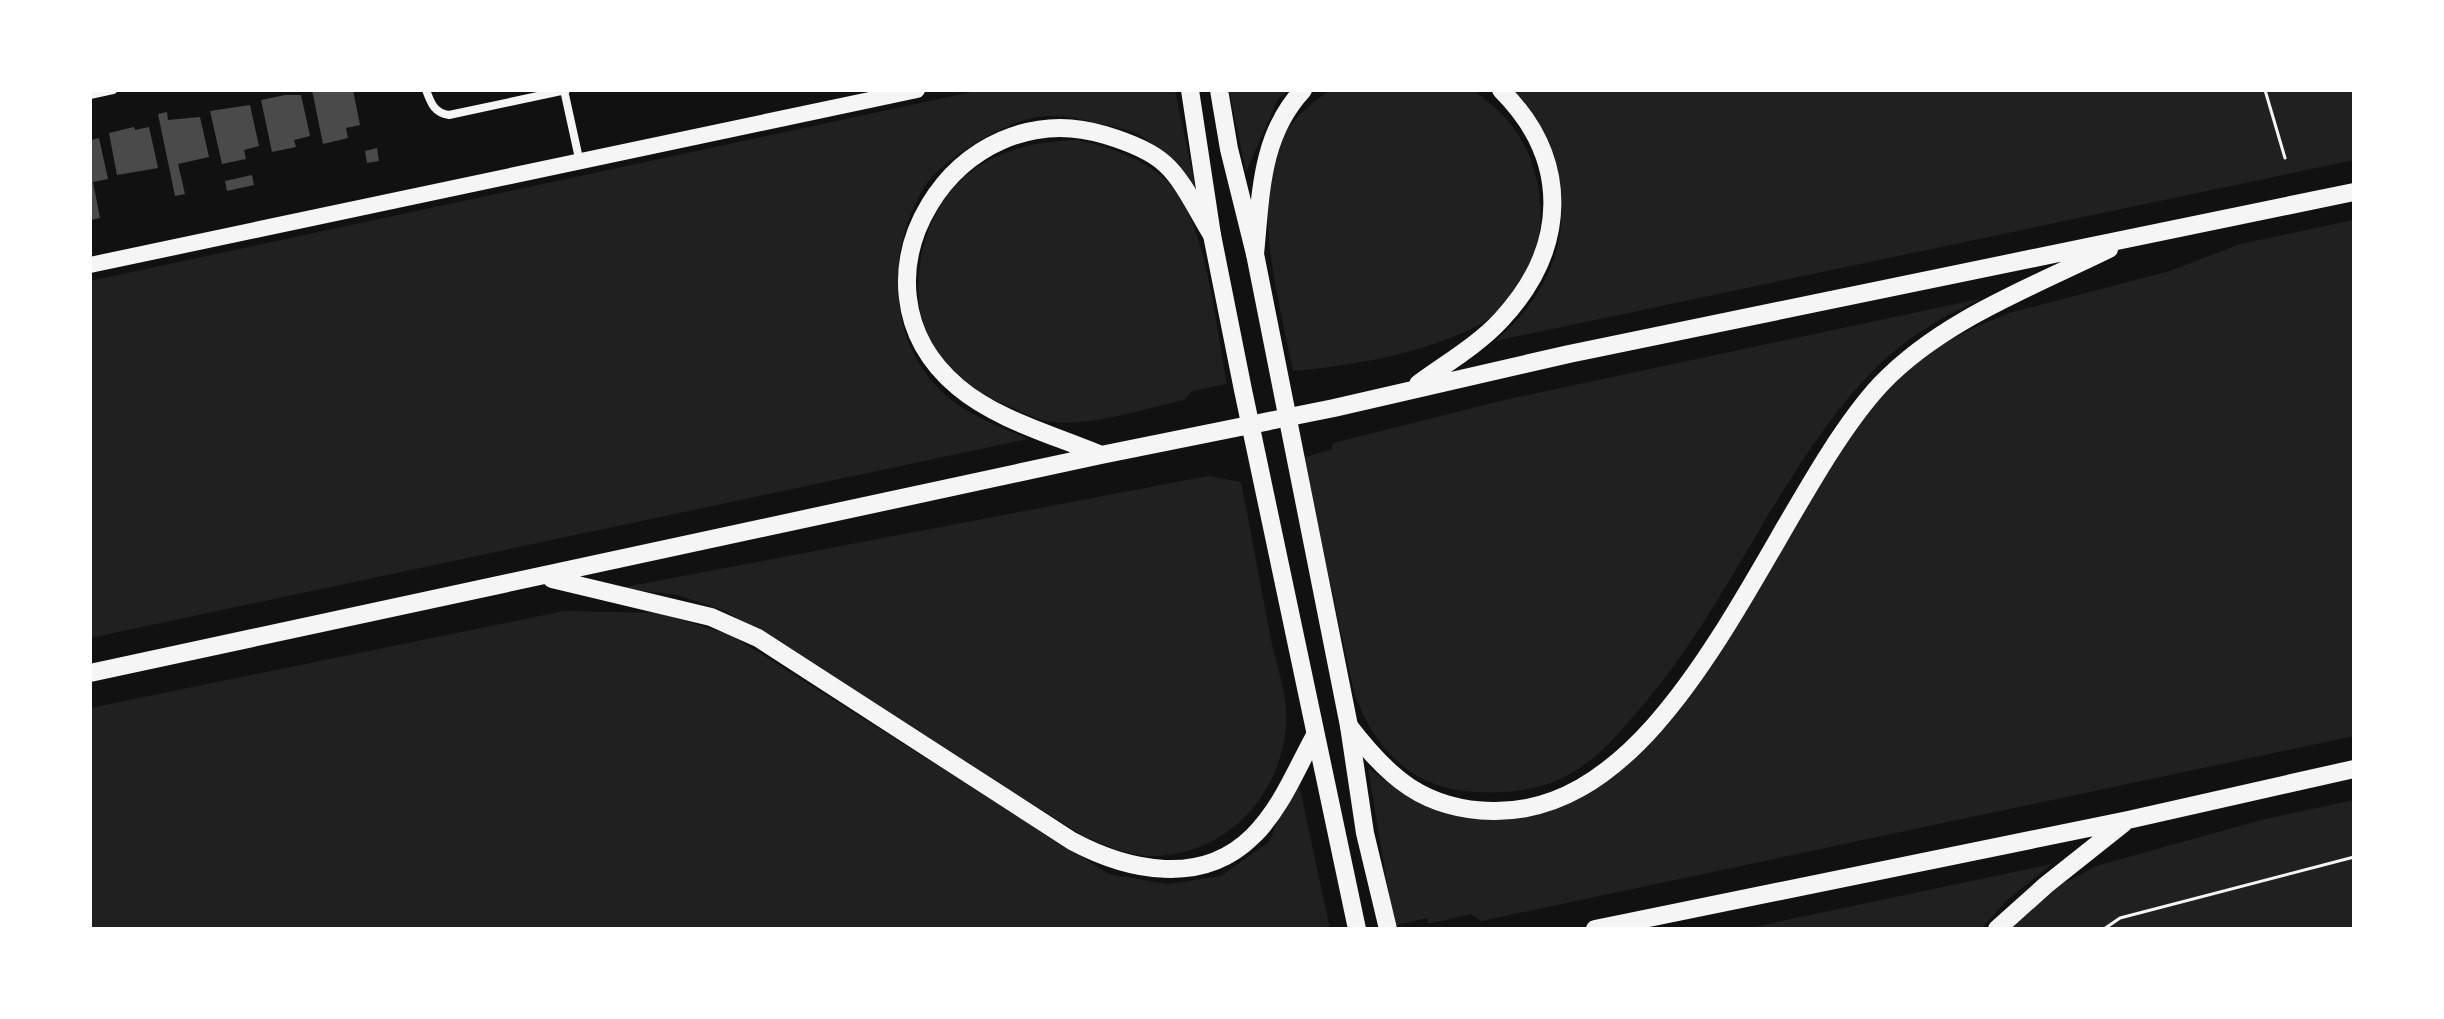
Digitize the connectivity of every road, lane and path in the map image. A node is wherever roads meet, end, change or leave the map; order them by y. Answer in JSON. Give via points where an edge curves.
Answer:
{"nodes":[{"id":1,"x":113,"y":90,"type":"edge"},
{"id":2,"x":426,"y":90,"type":"edge"},
{"id":3,"x":565,"y":90,"type":"edge"},
{"id":4,"x":917,"y":90,"type":"edge"},
{"id":5,"x":1190,"y":90,"type":"edge"},
{"id":6,"x":1217,"y":90,"type":"edge"},
{"id":7,"x":1303,"y":90,"type":"edge"},
{"id":8,"x":1501,"y":90,"type":"edge"},
{"id":9,"x":2265,"y":90,"type":"edge"},
{"id":10,"x":90,"y":95,"type":"edge"},
{"id":11,"x":2285,"y":158,"type":"dead end"},
{"id":12,"x":580,"y":163,"type":"junction"},
{"id":13,"x":2354,"y":192,"type":"edge"},
{"id":14,"x":1212,"y":235,"type":"junction"},
{"id":15,"x":2137,"y":236,"type":"junction"},
{"id":16,"x":1255,"y":254,"type":"junction"},
{"id":17,"x":90,"y":265,"type":"edge"},
{"id":18,"x":1412,"y":389,"type":"junction"},
{"id":19,"x":1101,"y":455,"type":"junction"},
{"id":20,"x":545,"y":577,"type":"junction"},
{"id":21,"x":90,"y":673,"type":"edge"},
{"id":22,"x":1349,"y":726,"type":"junction"},
{"id":23,"x":1314,"y":737,"type":"junction"},
{"id":24,"x":2354,"y":769,"type":"edge"},
{"id":25,"x":2128,"y":820,"type":"junction"},
{"id":26,"x":2354,"y":857,"type":"edge"},
{"id":27,"x":1357,"y":929,"type":"edge"},
{"id":28,"x":1388,"y":929,"type":"edge"},
{"id":29,"x":1595,"y":929,"type":"edge"},
{"id":30,"x":1997,"y":929,"type":"edge"},
{"id":31,"x":2104,"y":929,"type":"edge"}],
"edges":[{"from":1,"to":10,"type":"street"},
{"from":2,"to":3,"type":"street","via":[[433,107],[449,115]]},
{"from":3,"to":12,"type":"street"},
{"from":4,"to":12,"type":"main road"},
{"from":5,"to":14,"type":"main road"},
{"from":6,"to":16,"type":"main road"},
{"from":7,"to":16,"type":"main road","via":[[1268,148]]},
{"from":8,"to":18,"type":"main road","via":[[1533,127],[1544,152],[1551,179],[1549,243],[1529,286],[1499,322]]},
{"from":9,"to":11,"type":"path"},
{"from":12,"to":17,"type":"main road"},
{"from":13,"to":15,"type":"main road"},
{"from":14,"to":19,"type":"main road","via":[[1165,164],[1126,141],[1066,128],[1038,129],[993,144],[955,169],[925,207],[912,236],[907,268],[909,296],[925,347],[976,401]]},
{"from":14,"to":23,"type":"main road"},
{"from":15,"to":18,"type":"main road"},
{"from":15,"to":22,"type":"main road","via":[[1950,329],[1881,384],[1839,439],[1691,679],[1628,753],[1590,785],[1537,807],[1478,811],[1449,806],[1425,797],[1378,765]]},
{"from":16,"to":22,"type":"main road"},
{"from":18,"to":19,"type":"main road"},
{"from":19,"to":20,"type":"main road"},
{"from":20,"to":21,"type":"main road"},
{"from":20,"to":23,"type":"main road","via":[[711,617],[758,638],[1072,841],[1125,866],[1179,869],[1234,852],[1269,817]]},
{"from":22,"to":28,"type":"main road","via":[[1365,833]]},
{"from":23,"to":27,"type":"main road"},
{"from":24,"to":25,"type":"main road"},
{"from":25,"to":29,"type":"main road"},
{"from":25,"to":30,"type":"main road"},
{"from":26,"to":31,"type":"path","via":[[2120,918]]}]}
